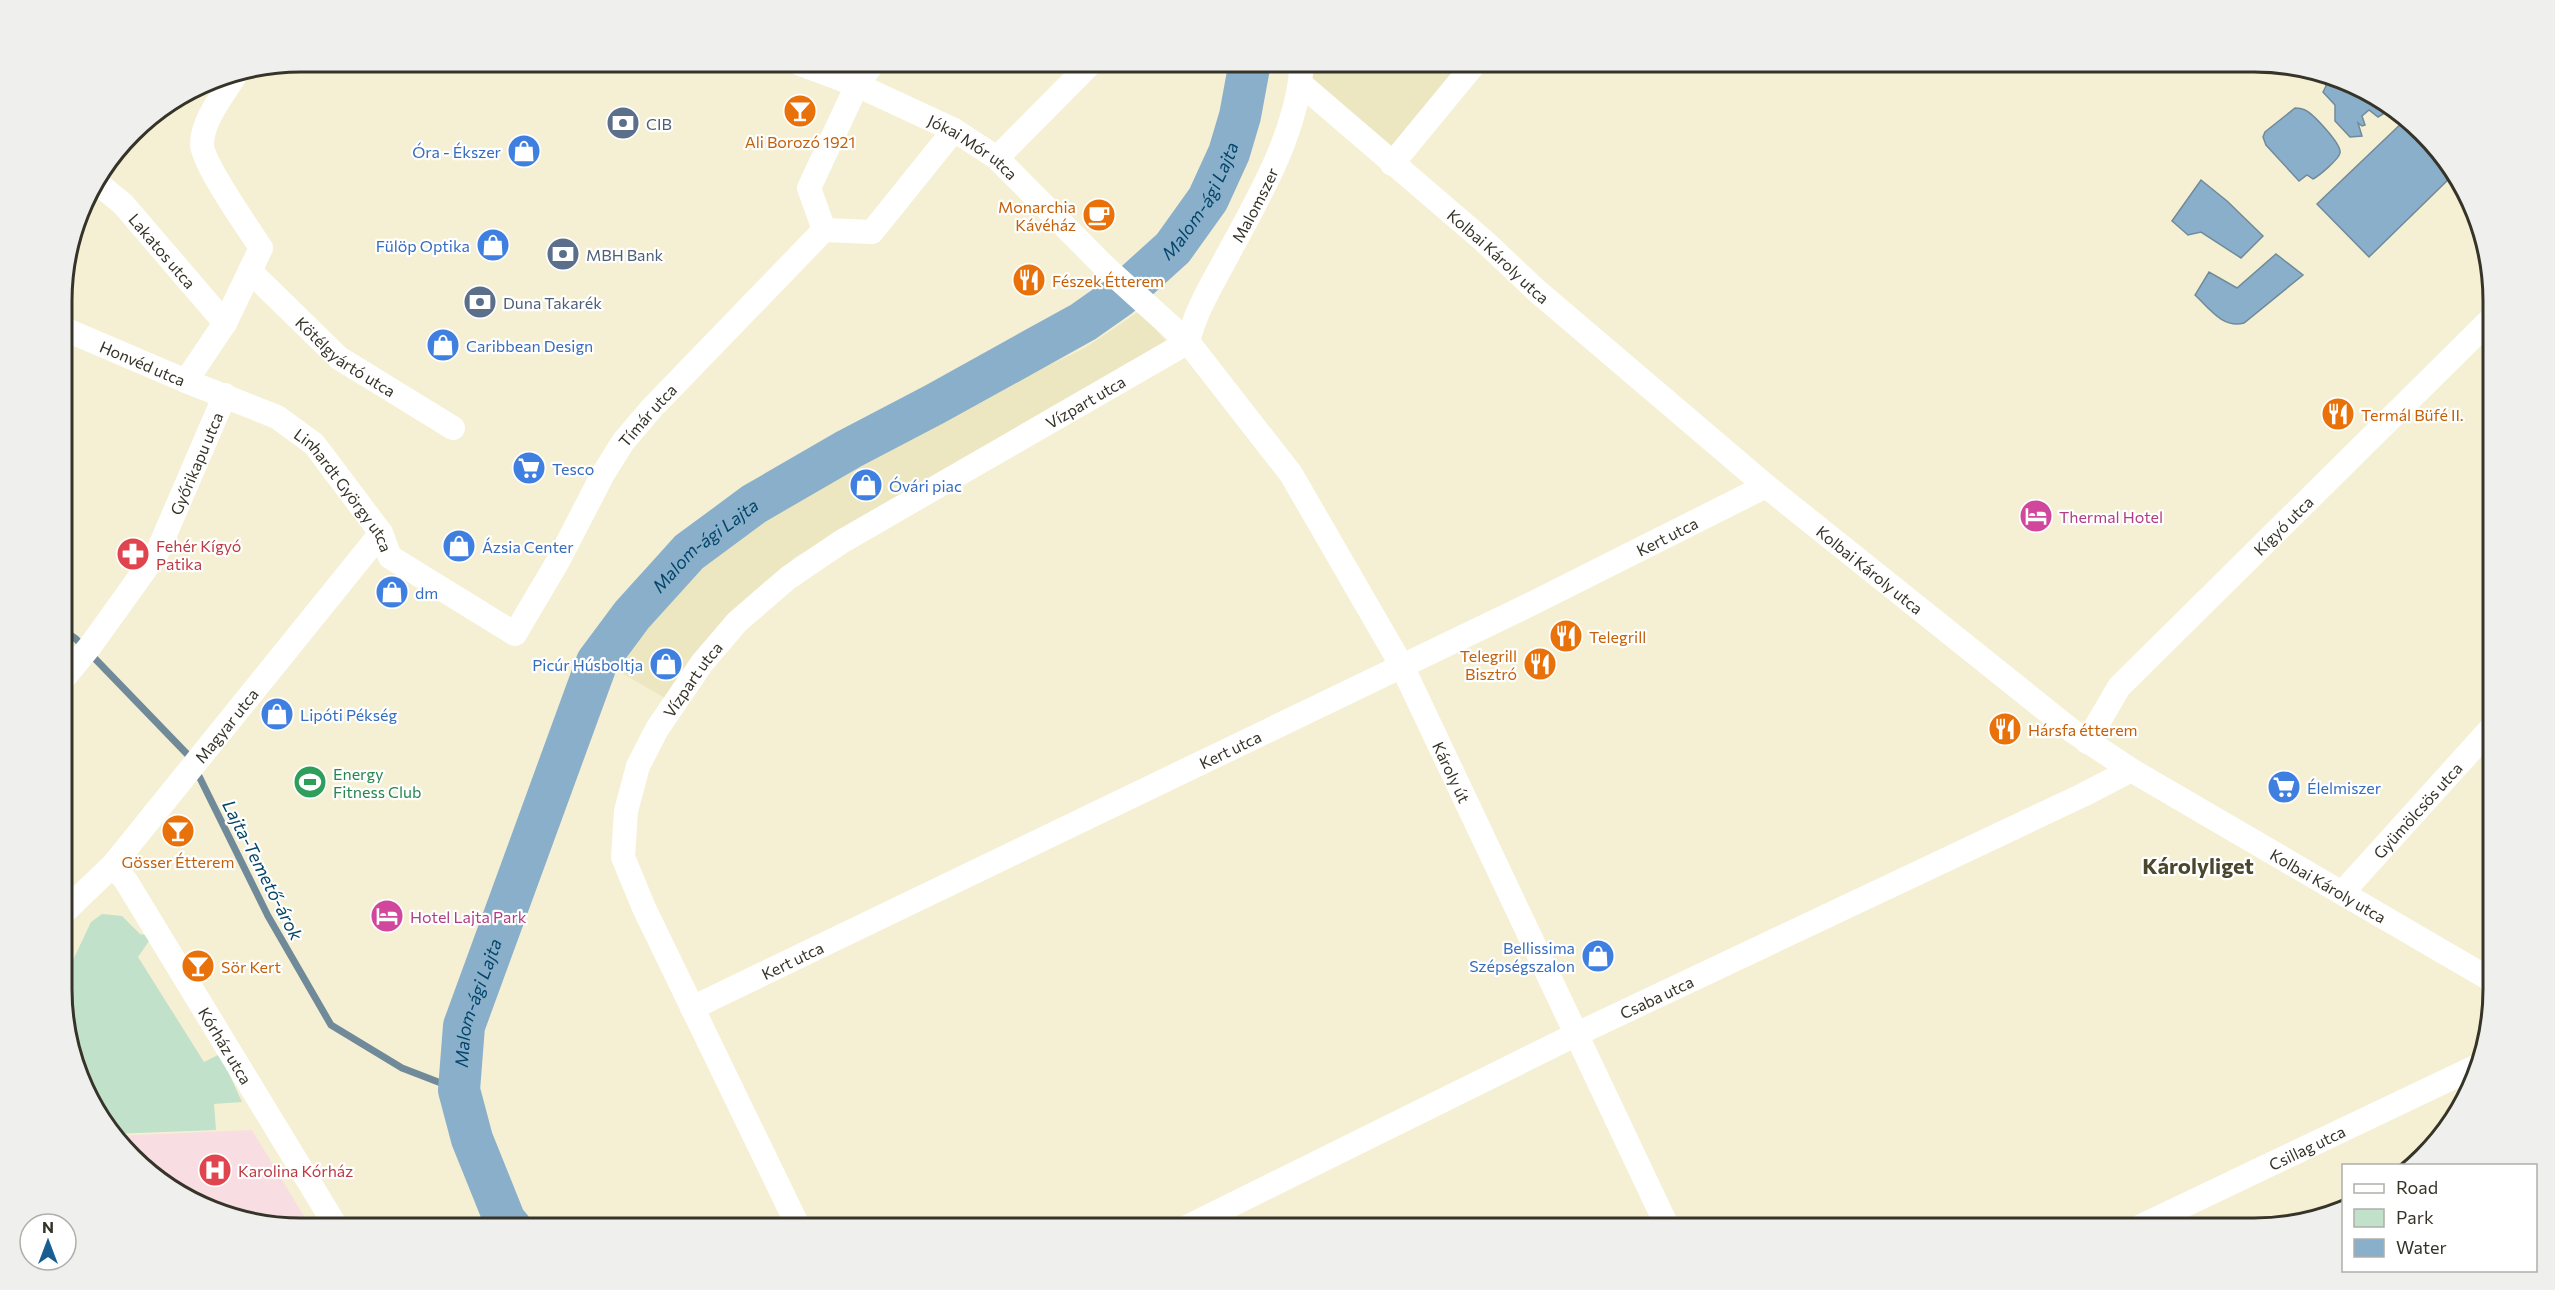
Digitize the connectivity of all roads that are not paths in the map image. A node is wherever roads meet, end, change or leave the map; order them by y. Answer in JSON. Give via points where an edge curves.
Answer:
{"nodes":[{"id":1,"x":822,"y":72,"type":"edge"},
{"id":2,"x":867,"y":72,"type":"edge"},
{"id":3,"x":1082,"y":72,"type":"edge"},
{"id":4,"x":1468,"y":72,"type":"edge"},
{"id":5,"x":1302,"y":73,"type":"edge"},
{"id":6,"x":231,"y":83,"type":"edge"},
{"id":7,"x":857,"y":85,"type":"junction"},
{"id":8,"x":954,"y":130,"type":"junction"},
{"id":9,"x":997,"y":158,"type":"junction"},
{"id":10,"x":1392,"y":164,"type":"junction"},
{"id":11,"x":103,"y":187,"type":"edge"},
{"id":12,"x":824,"y":230,"type":"junction"},
{"id":13,"x":250,"y":271,"type":"junction"},
{"id":14,"x":225,"y":323,"type":"junction"},
{"id":15,"x":2483,"y":327,"type":"edge"},
{"id":16,"x":72,"y":332,"type":"edge"},
{"id":17,"x":1188,"y":342,"type":"junction"},
{"id":18,"x":186,"y":381,"type":"junction"},
{"id":19,"x":225,"y":395,"type":"junction"},
{"id":20,"x":453,"y":428,"type":"dead end"},
{"id":21,"x":1766,"y":486,"type":"junction"},
{"id":22,"x":381,"y":533,"type":"junction"},
{"id":23,"x":514,"y":634,"type":"joint"},
{"id":24,"x":1402,"y":666,"type":"junction"},
{"id":25,"x":72,"y":668,"type":"edge"},
{"id":26,"x":2483,"y":737,"type":"edge"},
{"id":27,"x":2087,"y":742,"type":"junction"},
{"id":28,"x":2131,"y":770,"type":"junction"},
{"id":29,"x":113,"y":865,"type":"junction"},
{"id":30,"x":2342,"y":893,"type":"junction"},
{"id":31,"x":72,"y":904,"type":"edge"},
{"id":32,"x":2483,"y":975,"type":"edge"},
{"id":33,"x":692,"y":1008,"type":"junction"},
{"id":34,"x":1577,"y":1034,"type":"junction"},
{"id":35,"x":2469,"y":1069,"type":"edge"},
{"id":36,"x":331,"y":1218,"type":"edge"},
{"id":37,"x":794,"y":1218,"type":"edge"},
{"id":38,"x":1205,"y":1218,"type":"edge"},
{"id":39,"x":1663,"y":1218,"type":"edge"},
{"id":40,"x":2158,"y":1218,"type":"edge"}],
"edges":[{"from":1,"to":7,"type":"street","name":"Jókai Mór utca"},
{"from":2,"to":7,"type":"street"},
{"from":3,"to":9,"type":"street"},
{"from":4,"to":10,"type":"street"},
{"from":5,"to":10,"type":"street","name":"Kolbai Károly utca"},
{"from":5,"to":17,"type":"street","name":"Malomszer","via":[[1299,100],[1258,201],[1193,320]]},
{"from":6,"to":13,"type":"street","via":[[206,125],[202,145],[208,165],[261,248]]},
{"from":7,"to":8,"type":"street","name":"Jókai Mór utca"},
{"from":7,"to":12,"type":"street","via":[[809,188]]},
{"from":8,"to":9,"type":"street","name":"Jókai Mór utca"},
{"from":8,"to":12,"type":"street","via":[[872,232]]},
{"from":9,"to":17,"type":"street","name":"Jókai Mór utca"},
{"from":10,"to":21,"type":"street","name":"Kolbai Károly utca"},
{"from":11,"to":14,"type":"street","name":"Lakatos utca","via":[[123,204]]},
{"from":12,"to":23,"type":"street","name":"Tímár utca","via":[[623,442]]},
{"from":13,"to":14,"type":"street"},
{"from":13,"to":20,"type":"street","name":"Kötélgyártó utca","via":[[339,358]]},
{"from":14,"to":18,"type":"street"},
{"from":15,"to":27,"type":"street","name":"Kígyó utca","via":[[2119,687]]},
{"from":16,"to":18,"type":"street","name":"Honvéd utca"},
{"from":17,"to":24,"type":"street","name":"Károly út","via":[[1291,474]]},
{"from":17,"to":33,"type":"street","name":"Vízpart utca","via":[[841,542],[788,578],[737,622],[702,663],[657,729],[638,766],[626,811],[623,857]]},
{"from":18,"to":19,"type":"street","name":"Honvéd utca"},
{"from":19,"to":22,"type":"street","name":"Linhardt György utca","via":[[277,417],[314,444]]},
{"from":19,"to":25,"type":"street","name":"Győrikapu utca","via":[[157,553]]},
{"from":21,"to":24,"type":"street","name":"Kert utca"},
{"from":21,"to":27,"type":"street","name":"Kolbai Károly utca"},
{"from":22,"to":23,"type":"street","name":"Linhardt György utca","via":[[390,557]]},
{"from":22,"to":29,"type":"street","name":"Magyar utca"},
{"from":24,"to":33,"type":"street","name":"Kert utca"},
{"from":24,"to":34,"type":"street","name":"Károly út"},
{"from":26,"to":30,"type":"street","name":"Gyümölcsös utca"},
{"from":27,"to":28,"type":"street","name":"Kolbai Károly utca"},
{"from":28,"to":30,"type":"street","name":"Kolbai Károly utca"},
{"from":28,"to":34,"type":"street","name":"Csaba utca"},
{"from":29,"to":31,"type":"street","name":"Magyar utca"},
{"from":29,"to":36,"type":"street","name":"Kórház utca"},
{"from":30,"to":32,"type":"street","name":"Kolbai Károly utca"},
{"from":33,"to":37,"type":"street","name":"Vízpart utca"},
{"from":34,"to":38,"type":"street","name":"Csaba utca"},
{"from":34,"to":39,"type":"street","name":"Károly út"},
{"from":35,"to":40,"type":"street","name":"Csillag utca"}]}
